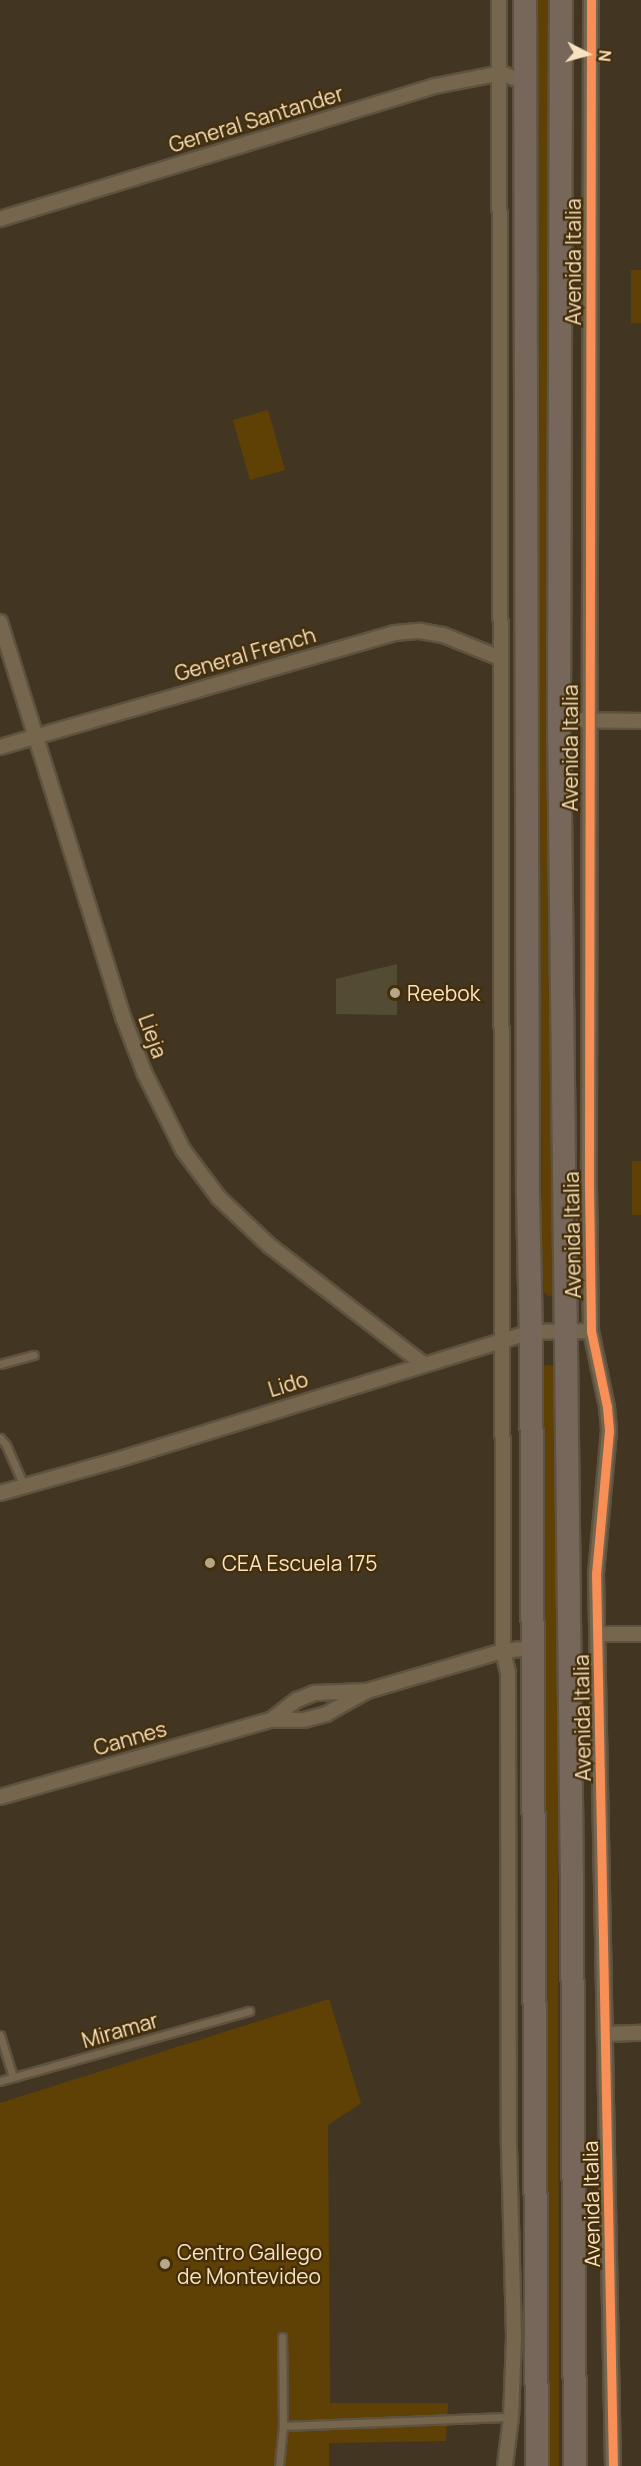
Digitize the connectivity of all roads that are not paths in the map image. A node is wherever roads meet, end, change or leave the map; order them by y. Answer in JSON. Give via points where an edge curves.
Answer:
{"nodes":[{"id":1,"x":499,"y":0,"type":"edge"},
{"id":2,"x":525,"y":0,"type":"edge"},
{"id":3,"x":561,"y":0,"type":"edge"},
{"id":4,"x":591,"y":0,"type":"edge"},
{"id":5,"x":501,"y":73,"type":"junction"},
{"id":6,"x":526,"y":83,"type":"junction"},
{"id":7,"x":0,"y":219,"type":"edge"},
{"id":8,"x":0,"y":622,"type":"edge"},
{"id":9,"x":500,"y":658,"type":"junction"},
{"id":10,"x":588,"y":719,"type":"junction"},
{"id":11,"x":560,"y":720,"type":"junction"},
{"id":12,"x":641,"y":721,"type":"edge"},
{"id":13,"x":35,"y":736,"type":"junction"},
{"id":14,"x":0,"y":747,"type":"edge"},
{"id":15,"x":565,"y":1331,"type":"junction"},
{"id":16,"x":591,"y":1331,"type":"junction"},
{"id":17,"x":531,"y":1332,"type":"junction"},
{"id":18,"x":503,"y":1340,"type":"junction"},
{"id":19,"x":34,"y":1355,"type":"dead end"},
{"id":20,"x":0,"y":1364,"type":"edge"},
{"id":21,"x":423,"y":1364,"type":"junction"},
{"id":22,"x":0,"y":1438,"type":"edge"},
{"id":23,"x":24,"y":1486,"type":"junction"},
{"id":24,"x":0,"y":1493,"type":"edge"},
{"id":25,"x":599,"y":1634,"type":"junction"},
{"id":26,"x":641,"y":1634,"type":"edge"},
{"id":27,"x":533,"y":1648,"type":"junction"},
{"id":28,"x":504,"y":1651,"type":"junction"},
{"id":29,"x":367,"y":1691,"type":"junction"},
{"id":30,"x":271,"y":1720,"type":"junction"},
{"id":31,"x":0,"y":1797,"type":"edge"},
{"id":32,"x":249,"y":2011,"type":"dead end"},
{"id":33,"x":641,"y":2033,"type":"edge"},
{"id":34,"x":606,"y":2034,"type":"junction"},
{"id":35,"x":0,"y":2035,"type":"edge"},
{"id":36,"x":13,"y":2077,"type":"junction"},
{"id":37,"x":0,"y":2081,"type":"edge"},
{"id":38,"x":282,"y":2337,"type":"dead end"},
{"id":39,"x":537,"y":2416,"type":"junction"},
{"id":40,"x":511,"y":2417,"type":"junction"},
{"id":41,"x":283,"y":2426,"type":"junction"},
{"id":42,"x":279,"y":2466,"type":"edge"},
{"id":43,"x":505,"y":2466,"type":"edge"},
{"id":44,"x":537,"y":2466,"type":"edge"},
{"id":45,"x":576,"y":2466,"type":"edge"},
{"id":46,"x":613,"y":2466,"type":"edge"}],
"edges":[{"from":1,"to":5,"type":"street"},
{"from":2,"to":6,"type":"main road","name":"Avenida Italia"},
{"from":3,"to":11,"type":"main road","name":"Avenida Italia"},
{"from":4,"to":10,"type":"street","name":"Avenida Italia"},
{"from":5,"to":6,"type":"street"},
{"from":5,"to":7,"type":"street","name":"General Santander","via":[[435,86]]},
{"from":5,"to":9,"type":"street"},
{"from":6,"to":17,"type":"main road","name":"Avenida Italia"},
{"from":8,"to":13,"type":"street","name":"Lieja"},
{"from":9,"to":13,"type":"street","name":"General French","via":[[443,635],[420,631],[395,633]]},
{"from":9,"to":18,"type":"street"},
{"from":10,"to":11,"type":"street"},
{"from":10,"to":12,"type":"street"},
{"from":10,"to":16,"type":"street","name":"Avenida Italia"},
{"from":11,"to":15,"type":"main road","name":"Avenida Italia"},
{"from":13,"to":14,"type":"street","name":"General French"},
{"from":13,"to":21,"type":"street","name":"Lieja","via":[[123,1017],[144,1072],[183,1150],[219,1198],[270,1246]]},
{"from":15,"to":16,"type":"street","name":"Lido"},
{"from":15,"to":17,"type":"street","name":"Lido"},
{"from":15,"to":45,"type":"main road","name":"Avenida Italia"},
{"from":16,"to":25,"type":"street","name":"Avenida Italia","via":[[609,1431],[596,1573]]},
{"from":17,"to":18,"type":"street","name":"Lido"},
{"from":17,"to":27,"type":"main road","name":"Avenida Italia"},
{"from":18,"to":21,"type":"street","name":"Lido"},
{"from":18,"to":28,"type":"street"},
{"from":19,"to":20,"type":"lane"},
{"from":21,"to":23,"type":"street","name":"Lido"},
{"from":22,"to":23,"type":"lane"},
{"from":23,"to":24,"type":"street","name":"Lido"},
{"from":25,"to":26,"type":"street"},
{"from":25,"to":34,"type":"street","name":"Avenida Italia"},
{"from":27,"to":28,"type":"street","name":"Cannes"},
{"from":27,"to":39,"type":"main road","name":"Avenida Italia"},
{"from":28,"to":29,"type":"street","name":"Cannes"},
{"from":28,"to":40,"type":"street","via":[[508,1673],[509,2134],[514,2337]]},
{"from":29,"to":30,"type":"street","name":"Cannes","via":[[326,1714],[304,1720]]},
{"from":29,"to":30,"type":"street","name":"Cannes","via":[[314,1693],[297,1700]]},
{"from":30,"to":31,"type":"street","name":"Cannes"},
{"from":32,"to":36,"type":"lane","name":"Miramar"},
{"from":33,"to":34,"type":"street"},
{"from":34,"to":46,"type":"street","name":"Avenida Italia"},
{"from":35,"to":36,"type":"lane"},
{"from":36,"to":37,"type":"lane","name":"Miramar"},
{"from":38,"to":41,"type":"lane"},
{"from":39,"to":40,"type":"street"},
{"from":39,"to":44,"type":"main road","name":"Avenida Italia"},
{"from":40,"to":41,"type":"lane"},
{"from":40,"to":43,"type":"street"},
{"from":41,"to":42,"type":"lane"}]}
